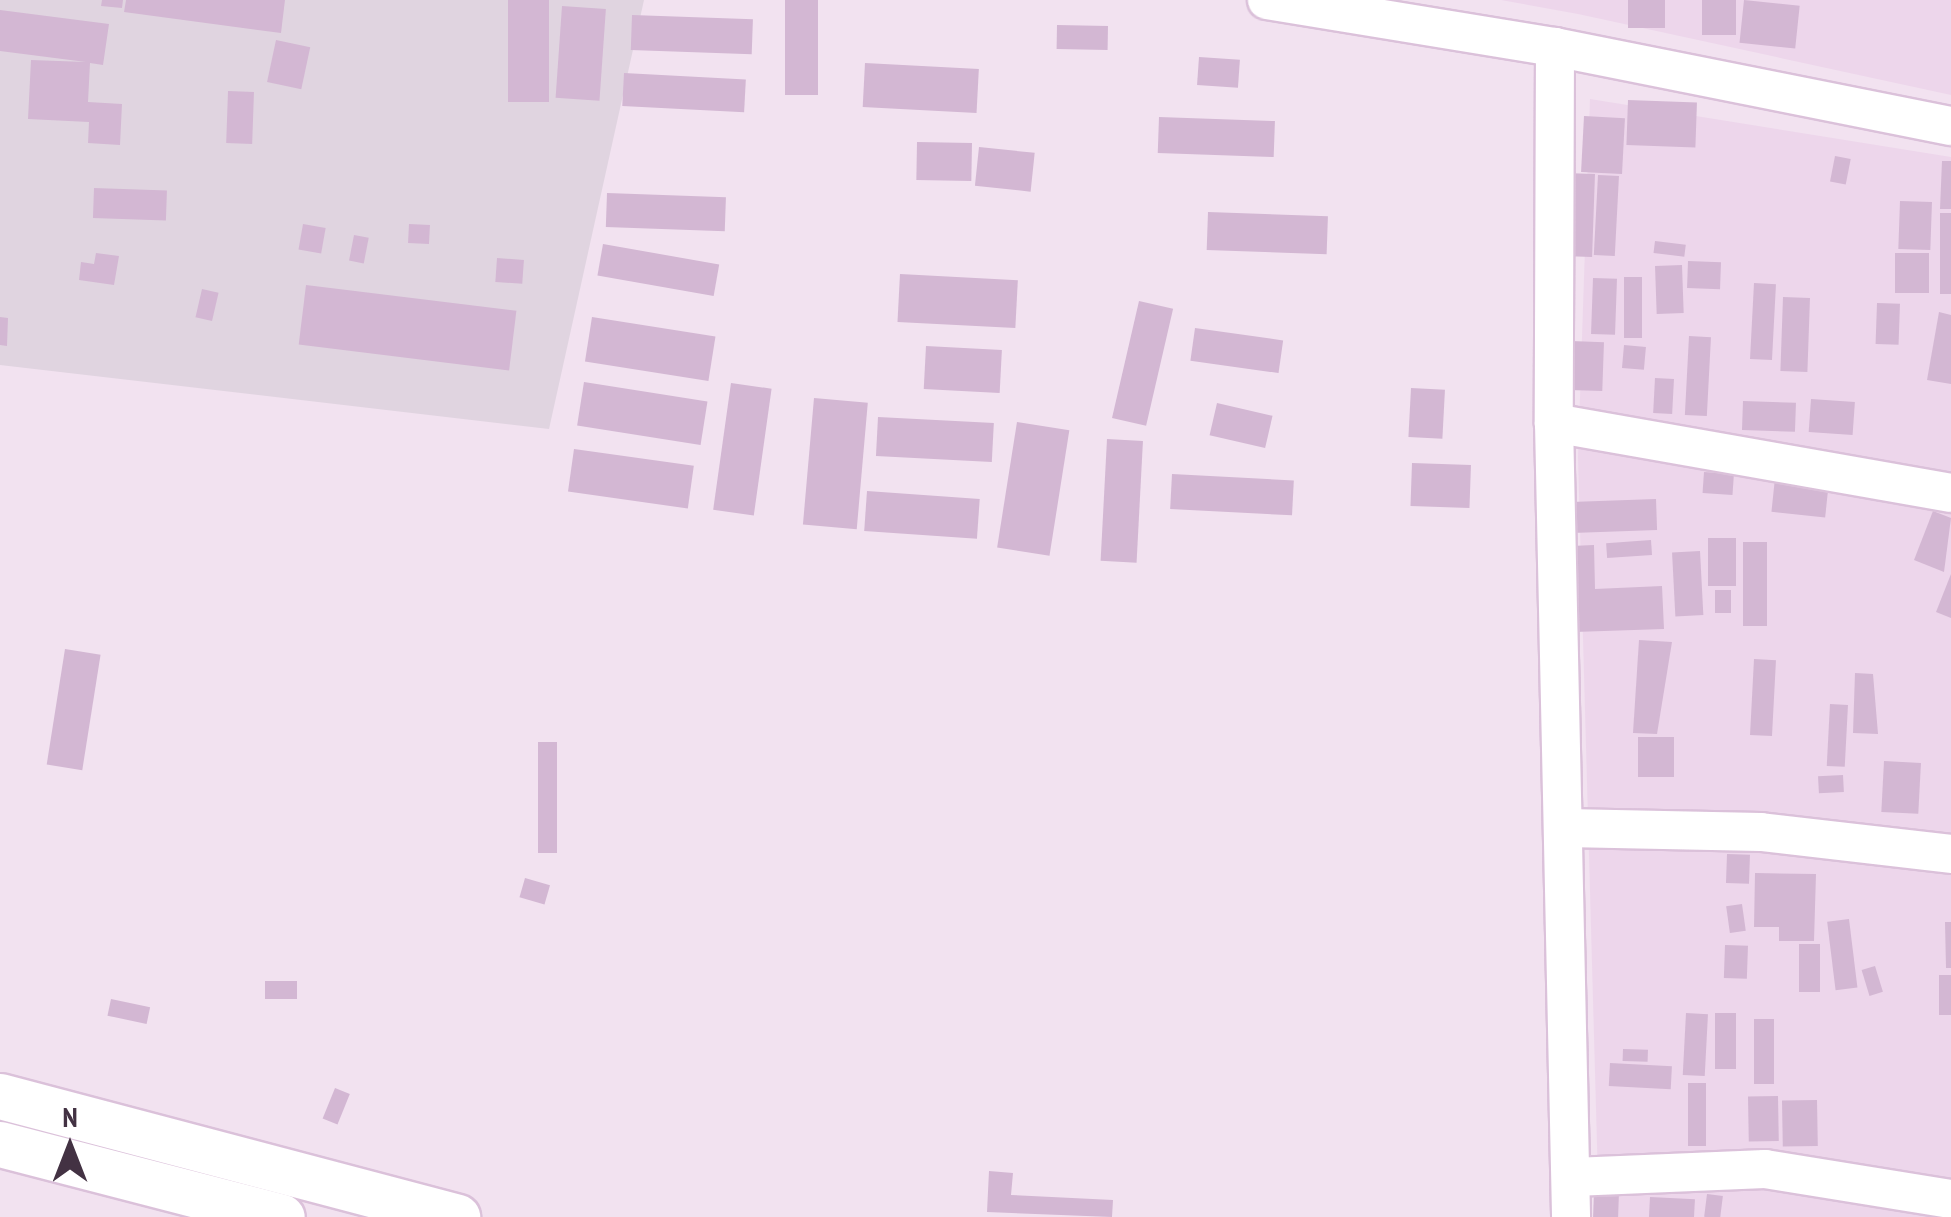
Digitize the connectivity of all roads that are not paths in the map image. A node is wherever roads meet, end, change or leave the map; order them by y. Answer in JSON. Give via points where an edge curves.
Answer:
{"nodes":[{"id":1,"x":1266,"y":0,"type":"edge"},
{"id":2,"x":1556,"y":46,"type":"junction"},
{"id":3,"x":1951,"y":126,"type":"edge"},
{"id":4,"x":1554,"y":424,"type":"junction"},
{"id":5,"x":1951,"y":493,"type":"edge"},
{"id":6,"x":1566,"y":828,"type":"junction"},
{"id":7,"x":1951,"y":854,"type":"edge"},
{"id":8,"x":0,"y":1096,"type":"edge"},
{"id":9,"x":0,"y":1144,"type":"edge"},
{"id":10,"x":1573,"y":1177,"type":"junction"},
{"id":11,"x":1951,"y":1199,"type":"edge"},
{"id":12,"x":282,"y":1217,"type":"edge"},
{"id":13,"x":457,"y":1217,"type":"edge"},
{"id":14,"x":1571,"y":1217,"type":"edge"}],
"edges":[{"from":1,"to":2,"type":"street"},
{"from":2,"to":3,"type":"street"},
{"from":2,"to":4,"type":"street"},
{"from":4,"to":5,"type":"street"},
{"from":4,"to":6,"type":"street"},
{"from":6,"to":7,"type":"street","via":[[1761,832]]},
{"from":6,"to":10,"type":"street"},
{"from":8,"to":13,"type":"street"},
{"from":9,"to":12,"type":"street"},
{"from":10,"to":11,"type":"street","via":[[1765,1169]]},
{"from":10,"to":14,"type":"street"}]}
